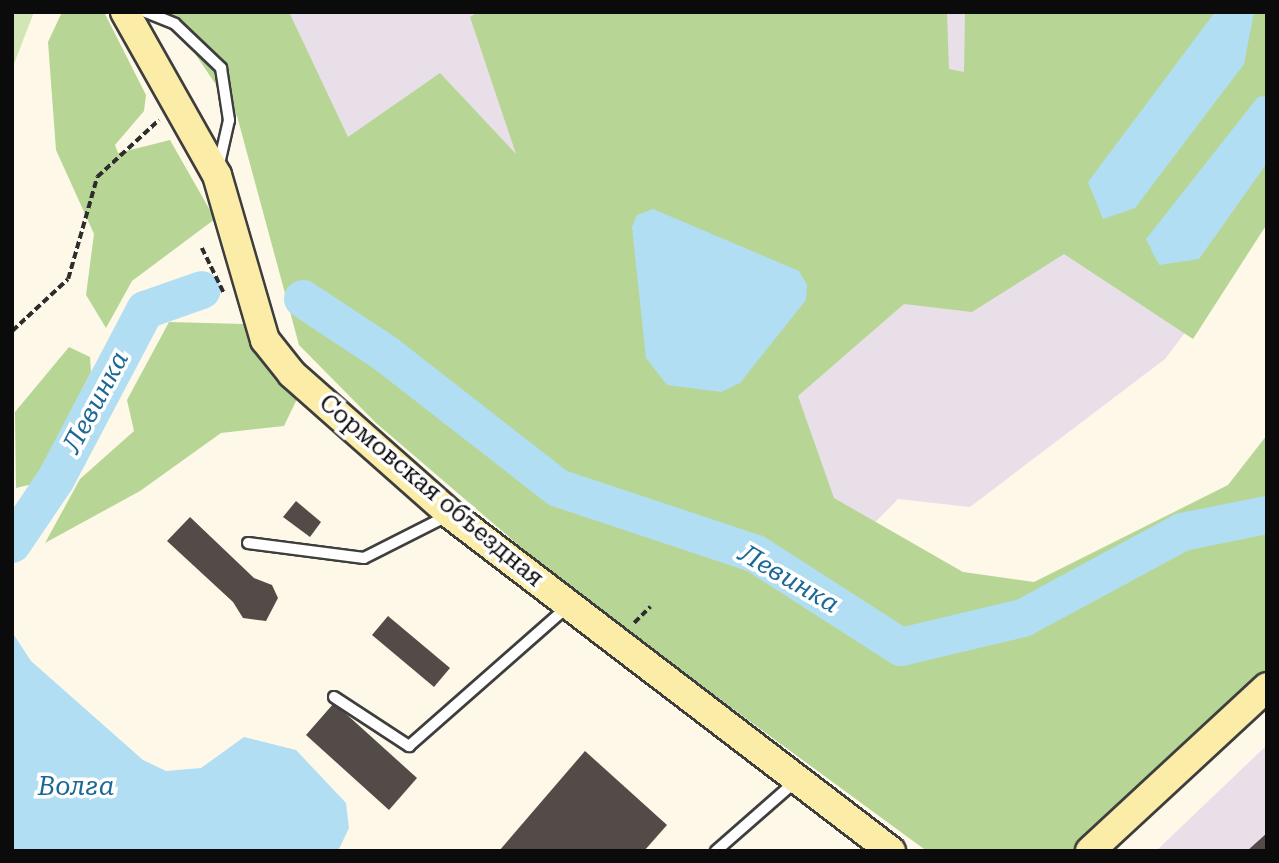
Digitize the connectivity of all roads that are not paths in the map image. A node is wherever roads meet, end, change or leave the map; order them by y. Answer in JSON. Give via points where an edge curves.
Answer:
{"nodes":[{"id":1,"x":125,"y":12,"type":"edge"},
{"id":2,"x":146,"y":12,"type":"edge"},
{"id":3,"x":217,"y":175,"type":"junction"},
{"id":4,"x":450,"y":514,"type":"junction"},
{"id":5,"x":247,"y":543,"type":"dead end"},
{"id":6,"x":569,"y":605,"type":"junction"},
{"id":7,"x":1267,"y":687,"type":"edge"},
{"id":8,"x":334,"y":696,"type":"dead end"},
{"id":9,"x":799,"y":778,"type":"junction"},
{"id":10,"x":716,"y":851,"type":"edge"},
{"id":11,"x":891,"y":851,"type":"edge"},
{"id":12,"x":1090,"y":851,"type":"edge"}],
"edges":[{"from":1,"to":3,"type":"street","name":"Сормовская объездная"},
{"from":2,"to":3,"type":"lane","via":[[175,24],[221,68],[229,120]]},
{"from":3,"to":4,"type":"street","name":"Сормовская объездная","via":[[264,340],[292,374]]},
{"from":4,"to":5,"type":"lane","via":[[364,558]]},
{"from":4,"to":6,"type":"street","name":"Сормовская объездная"},
{"from":6,"to":8,"type":"lane","via":[[409,746]]},
{"from":6,"to":9,"type":"street","name":"Сормовская объездная"},
{"from":7,"to":12,"type":"street"},
{"from":9,"to":10,"type":"lane"},
{"from":9,"to":11,"type":"street","name":"Сормовская объездная"}]}
